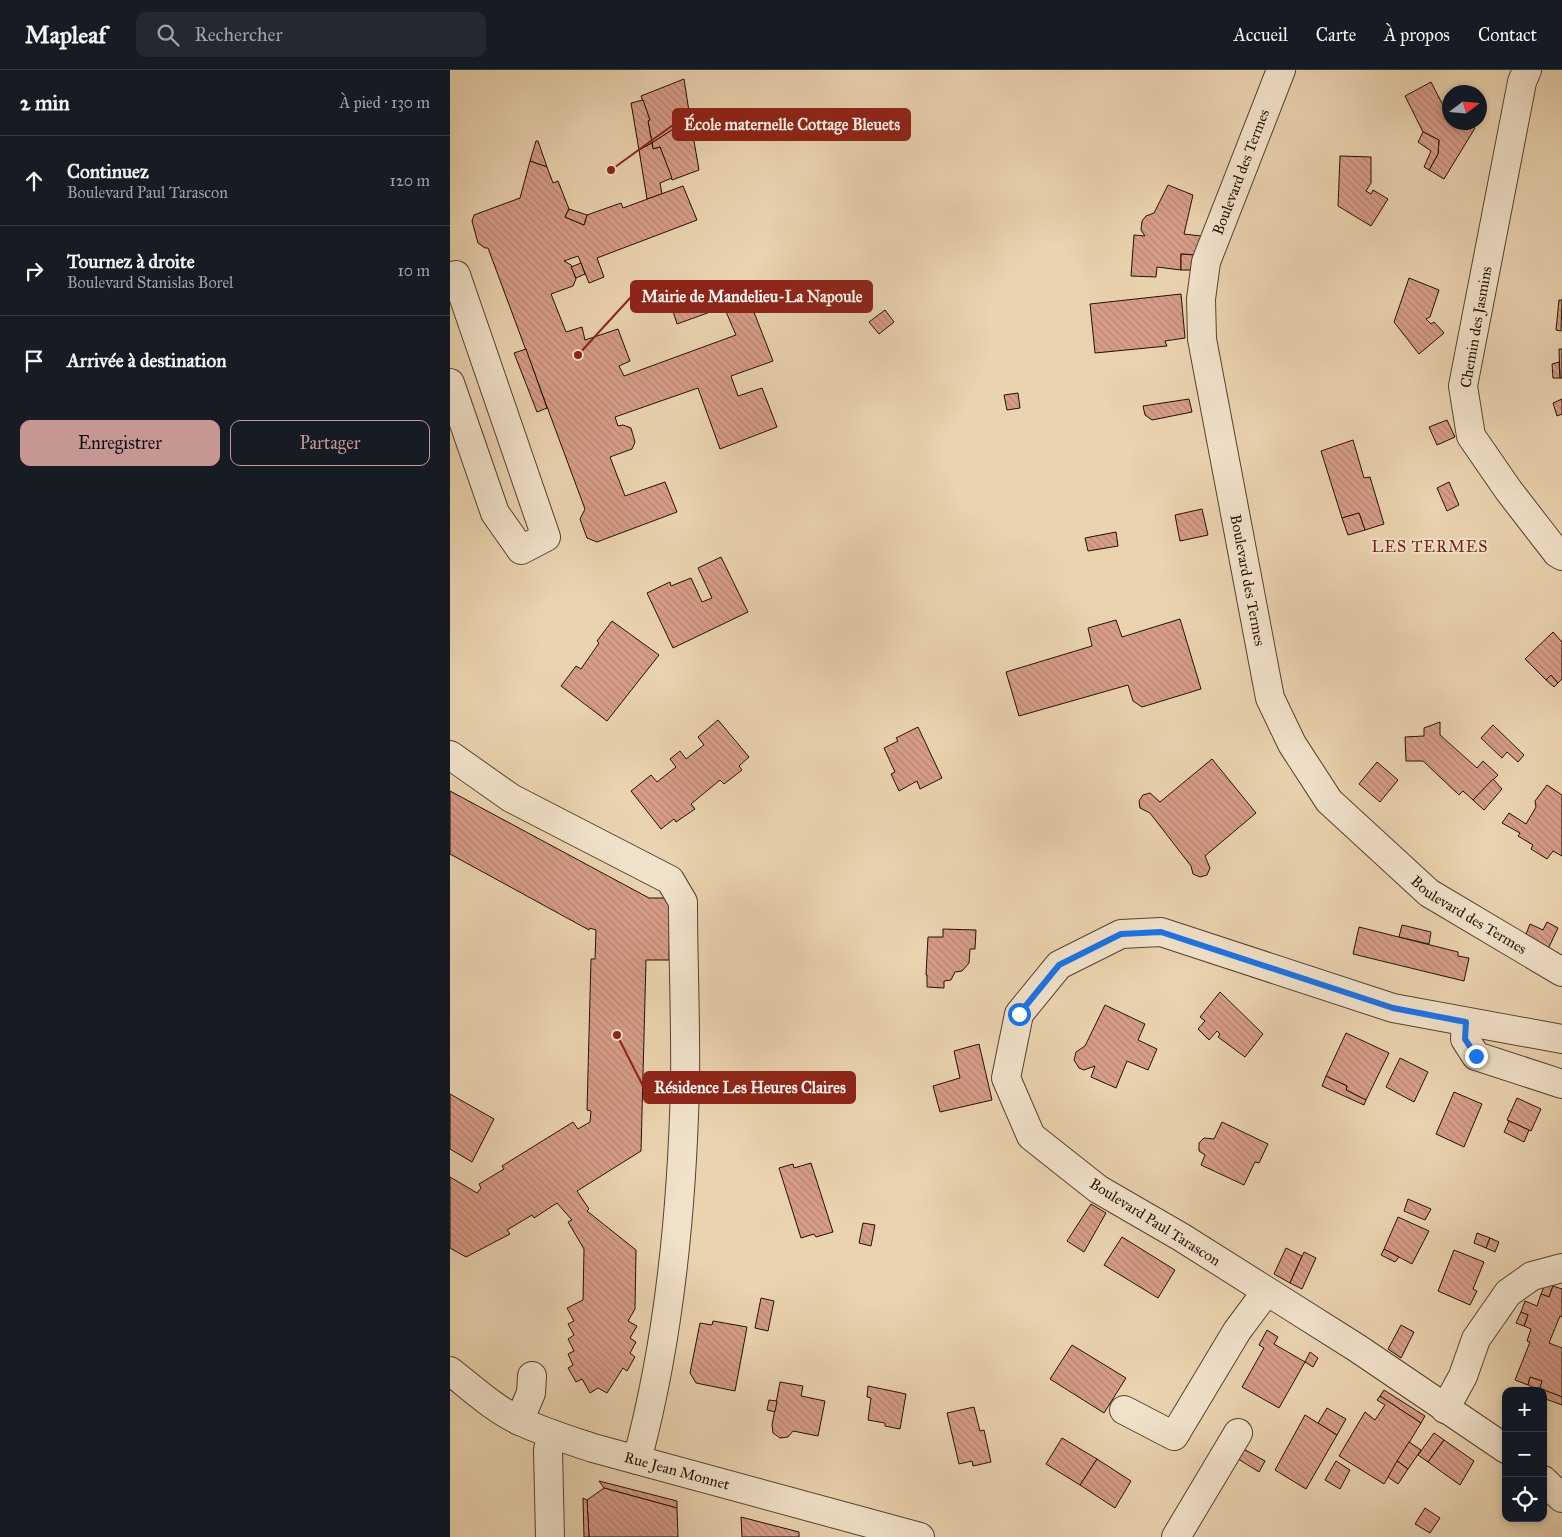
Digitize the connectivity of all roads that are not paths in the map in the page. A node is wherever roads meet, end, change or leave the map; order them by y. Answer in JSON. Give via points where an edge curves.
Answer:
{"nodes":[{"id":1,"x":1281,"y":70,"type":"edge"},
{"id":2,"x":1527,"y":70,"type":"edge"},
{"id":3,"x":456,"y":275,"type":"dead end"},
{"id":4,"x":450,"y":384,"type":"edge"},
{"id":5,"x":1562,"y":556,"type":"edge"},
{"id":6,"x":450,"y":755,"type":"edge"},
{"id":7,"x":1562,"y":972,"type":"edge"},
{"id":8,"x":1466,"y":1022,"type":"junction"},
{"id":9,"x":1562,"y":1039,"type":"edge"},
{"id":10,"x":1562,"y":1084,"type":"edge"},
{"id":11,"x":1562,"y":1268,"type":"edge"},
{"id":12,"x":1266,"y":1292,"type":"junction"},
{"id":13,"x":450,"y":1371,"type":"edge"},
{"id":14,"x":532,"y":1376,"type":"dead end"},
{"id":15,"x":1445,"y":1409,"type":"junction"},
{"id":16,"x":1124,"y":1410,"type":"dead end"},
{"id":17,"x":519,"y":1421,"type":"junction"},
{"id":18,"x":1238,"y":1433,"type":"dead end"},
{"id":19,"x":552,"y":1434,"type":"junction"},
{"id":20,"x":1502,"y":1446,"type":"edge"},
{"id":21,"x":637,"y":1460,"type":"junction"},
{"id":22,"x":1547,"y":1484,"type":"edge"},
{"id":23,"x":1562,"y":1498,"type":"edge"},
{"id":24,"x":550,"y":1537,"type":"edge"},
{"id":25,"x":920,"y":1537,"type":"edge"},
{"id":26,"x":1176,"y":1537,"type":"edge"}],
"edges":[{"from":1,"to":7,"type":"street","name":"Boulevard des Termes","via":[[1206,262],[1201,299],[1202,339],[1270,698],[1292,744],[1329,801],[1429,893]]},
{"from":2,"to":5,"type":"street","name":"Chemin des Jasmins","via":[[1522,82],[1463,386],[1471,436],[1509,491]]},
{"from":3,"to":4,"type":"street","via":[[546,537],[521,550],[495,513]]},
{"from":6,"to":21,"type":"street","via":[[511,798],[670,880],[683,902],[685,1083],[680,1200],[669,1299]]},
{"from":8,"to":9,"type":"street","name":"Boulevard Paul Tarascon"},
{"from":8,"to":10,"type":"street","via":[[1465,1039],[1476,1056]]},
{"from":8,"to":12,"type":"street","name":"Boulevard Paul Tarascon","via":[[1393,1008],[1161,932],[1121,934],[1059,965],[1019,1014],[1006,1078],[1031,1136],[1098,1189]]},
{"from":11,"to":15,"type":"street","via":[[1532,1276],[1508,1294],[1476,1339],[1463,1376]]},
{"from":12,"to":15,"type":"street","name":"Boulevard Paul Tarascon","via":[[1357,1348]]},
{"from":12,"to":16,"type":"street","via":[[1237,1331],[1174,1436]]},
{"from":13,"to":17,"type":"street","name":"Rue Jean Monnet"},
{"from":14,"to":17,"type":"street","via":[[531,1393]]},
{"from":15,"to":20,"type":"street","name":"Boulevard Paul Tarascon"},
{"from":17,"to":19,"type":"street","name":"Rue Jean Monnet"},
{"from":18,"to":26,"type":"street"},
{"from":19,"to":21,"type":"street","name":"Rue Jean Monnet"},
{"from":19,"to":24,"type":"street","via":[[548,1450]]},
{"from":21,"to":25,"type":"street","name":"Rue Jean Monnet"},
{"from":22,"to":23,"type":"street"}]}
